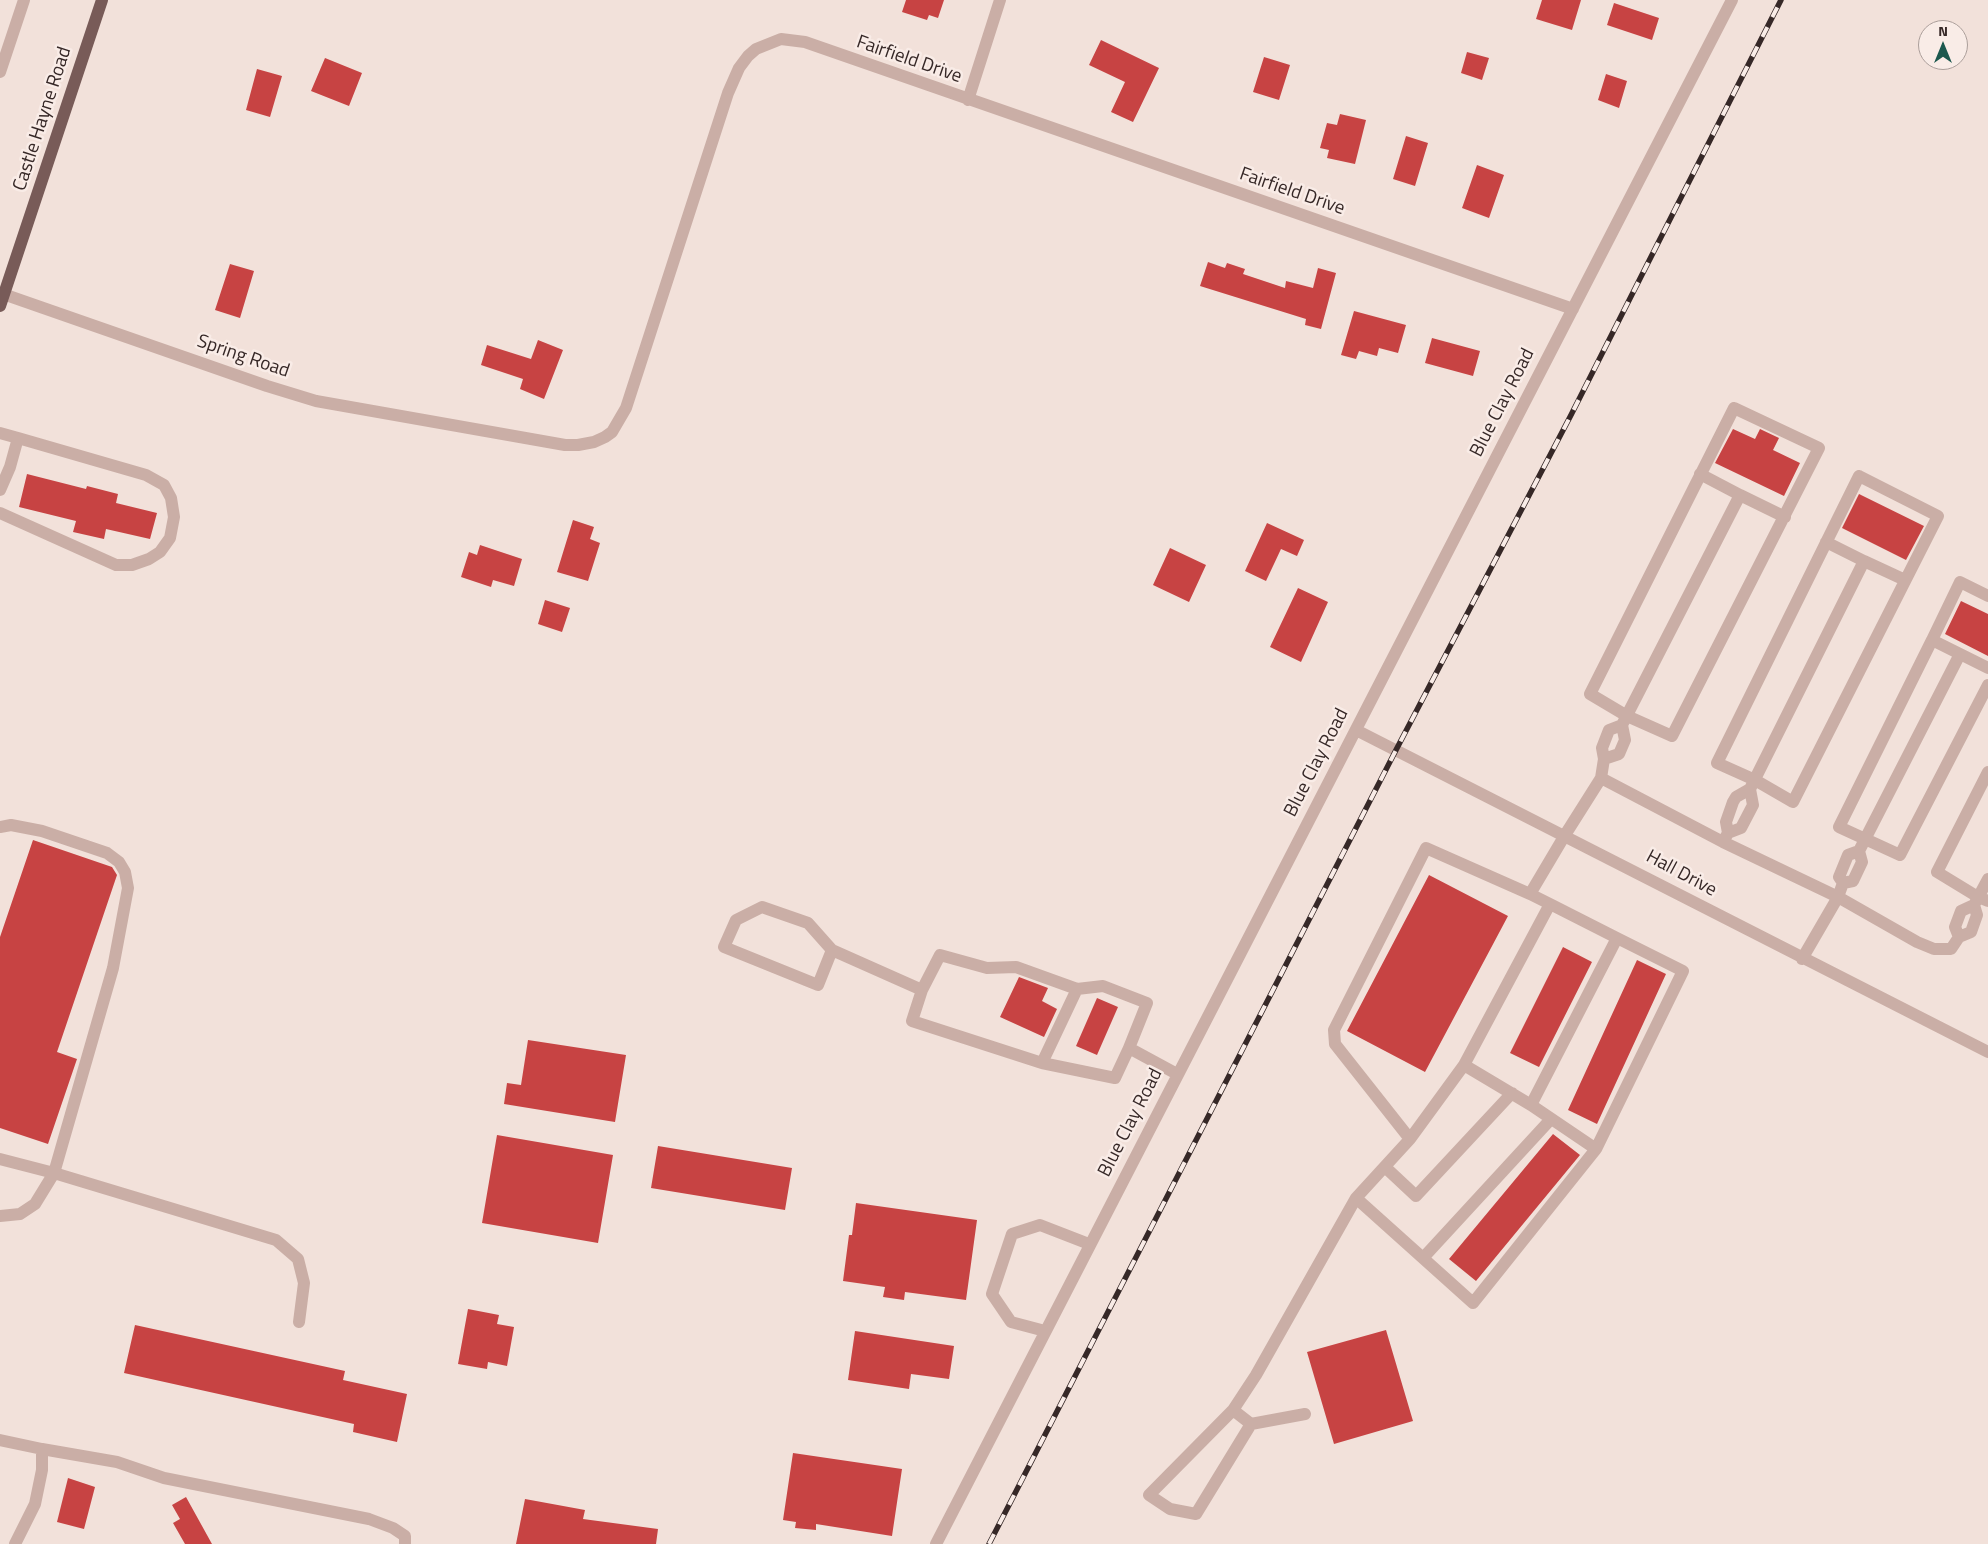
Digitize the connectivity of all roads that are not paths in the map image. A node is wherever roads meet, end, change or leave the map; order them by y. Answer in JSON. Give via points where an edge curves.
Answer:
{"nodes":[{"id":1,"x":24,"y":0,"type":"edge"},
{"id":2,"x":102,"y":0,"type":"edge"},
{"id":3,"x":1000,"y":0,"type":"edge"},
{"id":4,"x":1732,"y":0,"type":"edge"},
{"id":5,"x":0,"y":72,"type":"edge"},
{"id":6,"x":968,"y":100,"type":"junction"},
{"id":7,"x":2,"y":293,"type":"edge"},
{"id":8,"x":0,"y":306,"type":"edge"},
{"id":9,"x":1573,"y":309,"type":"junction"},
{"id":10,"x":476,"y":429,"type":"joint"},
{"id":11,"x":0,"y":433,"type":"edge"},
{"id":12,"x":18,"y":438,"type":"junction"},
{"id":13,"x":1700,"y":474,"type":"junction"},
{"id":14,"x":0,"y":490,"type":"edge"},
{"id":15,"x":1740,"y":495,"type":"junction"},
{"id":16,"x":0,"y":513,"type":"edge"},
{"id":17,"x":1785,"y":517,"type":"junction"},
{"id":18,"x":1826,"y":542,"type":"junction"},
{"id":19,"x":1864,"y":560,"type":"junction"},
{"id":20,"x":1905,"y":580,"type":"junction"},
{"id":21,"x":1988,"y":596,"type":"edge"},
{"id":22,"x":1932,"y":640,"type":"junction"},
{"id":23,"x":1960,"y":654,"type":"junction"},
{"id":24,"x":1988,"y":668,"type":"edge"},
{"id":25,"x":1988,"y":685,"type":"edge"},
{"id":26,"x":1624,"y":721,"type":"junction"},
{"id":27,"x":1356,"y":730,"type":"junction"},
{"id":28,"x":1604,"y":759,"type":"junction"},
{"id":29,"x":1988,"y":772,"type":"edge"},
{"id":30,"x":1601,"y":778,"type":"junction"},
{"id":31,"x":1753,"y":784,"type":"junction"},
{"id":32,"x":0,"y":827,"type":"edge"},
{"id":33,"x":1565,"y":835,"type":"junction"},
{"id":34,"x":1726,"y":838,"type":"junction"},
{"id":35,"x":1865,"y":838,"type":"junction"},
{"id":36,"x":1988,"y":879,"type":"edge"},
{"id":37,"x":1530,"y":894,"type":"junction"},
{"id":38,"x":1838,"y":897,"type":"junction"},
{"id":39,"x":1980,"y":901,"type":"edge"},
{"id":40,"x":1550,"y":904,"type":"junction"},
{"id":41,"x":1617,"y":938,"type":"junction"},
{"id":42,"x":832,"y":950,"type":"junction"},
{"id":43,"x":1802,"y":959,"type":"junction"},
{"id":44,"x":1077,"y":989,"type":"junction"},
{"id":45,"x":922,"y":990,"type":"junction"},
{"id":46,"x":1129,"y":1048,"type":"junction"},
{"id":47,"x":1988,"y":1052,"type":"edge"},
{"id":48,"x":1042,"y":1063,"type":"junction"},
{"id":49,"x":1464,"y":1065,"type":"junction"},
{"id":50,"x":1177,"y":1074,"type":"junction"},
{"id":51,"x":1512,"y":1093,"type":"junction"},
{"id":52,"x":1531,"y":1105,"type":"junction"},
{"id":53,"x":1551,"y":1119,"type":"junction"},
{"id":54,"x":1410,"y":1139,"type":"junction"},
{"id":55,"x":1596,"y":1149,"type":"junction"},
{"id":56,"x":0,"y":1159,"type":"edge"},
{"id":57,"x":1385,"y":1167,"type":"junction"},
{"id":58,"x":54,"y":1173,"type":"junction"},
{"id":59,"x":1356,"y":1198,"type":"junction"},
{"id":60,"x":0,"y":1216,"type":"edge"},
{"id":61,"x":1089,"y":1244,"type":"junction"},
{"id":62,"x":1423,"y":1258,"type":"junction"},
{"id":63,"x":299,"y":1322,"type":"dead end"},
{"id":64,"x":1045,"y":1331,"type":"junction"},
{"id":65,"x":1233,"y":1410,"type":"junction"},
{"id":66,"x":1305,"y":1414,"type":"dead end"},
{"id":67,"x":1251,"y":1424,"type":"junction"},
{"id":68,"x":0,"y":1440,"type":"edge"},
{"id":69,"x":42,"y":1449,"type":"junction"},
{"id":70,"x":16,"y":1544,"type":"edge"},
{"id":71,"x":405,"y":1544,"type":"edge"},
{"id":72,"x":936,"y":1544,"type":"edge"}],
"edges":[{"from":1,"to":5,"type":"street"},
{"from":2,"to":7,"type":"main road","name":"Castle Hayne Road"},
{"from":3,"to":6,"type":"street"},
{"from":4,"to":9,"type":"street","name":"Blue Clay Road"},
{"from":6,"to":9,"type":"street","name":"Fairfield Drive"},
{"from":6,"to":10,"type":"street","name":"Fairfield Drive","via":[[796,39],[781,39],[756,49],[739,68],[728,93],[626,408],[612,432],[606,438],[578,446]]},
{"from":7,"to":8,"type":"main road","name":"Castle Hayne Road"},
{"from":7,"to":10,"type":"street","name":"Spring Road","via":[[316,401]]},
{"from":9,"to":27,"type":"street","name":"Blue Clay Road"},
{"from":11,"to":12,"type":"street"},
{"from":12,"to":14,"type":"street"},
{"from":12,"to":16,"type":"street","via":[[146,475],[164,485],[171,498],[174,517],[170,538],[160,552],[149,558],[116,565]]},
{"from":13,"to":15,"type":"street"},
{"from":13,"to":17,"type":"street","via":[[1734,408],[1819,448]]},
{"from":13,"to":26,"type":"street","via":[[1590,694]]},
{"from":15,"to":17,"type":"street"},
{"from":15,"to":26,"type":"street"},
{"from":17,"to":26,"type":"street","via":[[1672,736]]},
{"from":18,"to":19,"type":"street"},
{"from":18,"to":20,"type":"street","via":[[1859,476],[1938,516]]},
{"from":18,"to":31,"type":"street","via":[[1717,763]]},
{"from":19,"to":20,"type":"street"},
{"from":19,"to":31,"type":"street"},
{"from":20,"to":31,"type":"street","via":[[1792,802]]},
{"from":21,"to":22,"type":"street","via":[[1960,582]]},
{"from":22,"to":23,"type":"street"},
{"from":22,"to":35,"type":"street","via":[[1839,827]]},
{"from":23,"to":24,"type":"street"},
{"from":23,"to":35,"type":"street"},
{"from":25,"to":35,"type":"street","via":[[1900,856]]},
{"from":26,"to":28,"type":"street","via":[[1610,730],[1602,748]]},
{"from":26,"to":28,"type":"street","via":[[1625,740],[1619,754]]},
{"from":27,"to":33,"type":"street","name":"Hall Drive"},
{"from":27,"to":50,"type":"street","name":"Blue Clay Road"},
{"from":28,"to":30,"type":"street"},
{"from":29,"to":39,"type":"street","via":[[1937,872]]},
{"from":30,"to":33,"type":"street"},
{"from":30,"to":34,"type":"street"},
{"from":31,"to":34,"type":"street","via":[[1733,802],[1726,822]]},
{"from":31,"to":34,"type":"street","via":[[1753,805],[1741,828]]},
{"from":32,"to":58,"type":"street","via":[[11,825],[42,831],[107,853],[119,862],[128,888],[113,968]]},
{"from":33,"to":37,"type":"street"},
{"from":33,"to":43,"type":"street","name":"Hall Drive"},
{"from":34,"to":38,"type":"street"},
{"from":35,"to":38,"type":"street","via":[[1859,851],[1862,862],[1853,881],[1843,883]]},
{"from":36,"to":39,"type":"street"},
{"from":37,"to":40,"type":"street"},
{"from":37,"to":54,"type":"street","via":[[1426,848],[1334,1030],[1335,1044]]},
{"from":38,"to":39,"type":"street","via":[[1917,942],[1934,949],[1951,950],[1959,937],[1955,927],[1962,911]]},
{"from":38,"to":43,"type":"street"},
{"from":40,"to":41,"type":"street"},
{"from":40,"to":49,"type":"street"},
{"from":41,"to":52,"type":"street"},
{"from":41,"to":55,"type":"street","via":[[1683,970]]},
{"from":42,"to":42,"type":"street","via":[[808,923],[762,907],[736,920],[724,948],[818,985]]},
{"from":42,"to":45,"type":"street"},
{"from":43,"to":47,"type":"street","name":"Hall Drive"},
{"from":44,"to":45,"type":"street","via":[[1016,967],[987,968],[940,955]]},
{"from":44,"to":46,"type":"street","via":[[1103,986],[1147,1003]]},
{"from":44,"to":48,"type":"street"},
{"from":45,"to":48,"type":"street","via":[[912,1021]]},
{"from":46,"to":48,"type":"street","via":[[1115,1078]]},
{"from":46,"to":50,"type":"street"},
{"from":49,"to":51,"type":"street"},
{"from":49,"to":54,"type":"street"},
{"from":50,"to":61,"type":"street","name":"Blue Clay Road"},
{"from":51,"to":52,"type":"street"},
{"from":51,"to":57,"type":"street","via":[[1416,1196]]},
{"from":52,"to":53,"type":"street"},
{"from":53,"to":55,"type":"street"},
{"from":53,"to":62,"type":"street"},
{"from":54,"to":57,"type":"street"},
{"from":55,"to":62,"type":"street","via":[[1474,1303]]},
{"from":56,"to":58,"type":"street"},
{"from":57,"to":59,"type":"street"},
{"from":58,"to":60,"type":"street","via":[[35,1204],[20,1214]]},
{"from":58,"to":63,"type":"street","via":[[276,1240],[298,1260],[304,1283]]},
{"from":59,"to":62,"type":"street"},
{"from":59,"to":65,"type":"street"},
{"from":61,"to":64,"type":"street","name":"Blue Clay Road"},
{"from":61,"to":64,"type":"street","via":[[1040,1225],[1012,1234],[992,1294],[1011,1322]]},
{"from":64,"to":72,"type":"street","name":"Blue Clay Road"},
{"from":65,"to":67,"type":"street"},
{"from":65,"to":67,"type":"street","via":[[1149,1495],[1170,1509],[1196,1514]]},
{"from":66,"to":67,"type":"street"},
{"from":68,"to":69,"type":"street"},
{"from":69,"to":70,"type":"street","via":[[42,1470],[35,1504]]},
{"from":69,"to":71,"type":"street","via":[[116,1462],[164,1478],[369,1519],[405,1536]]}]}
